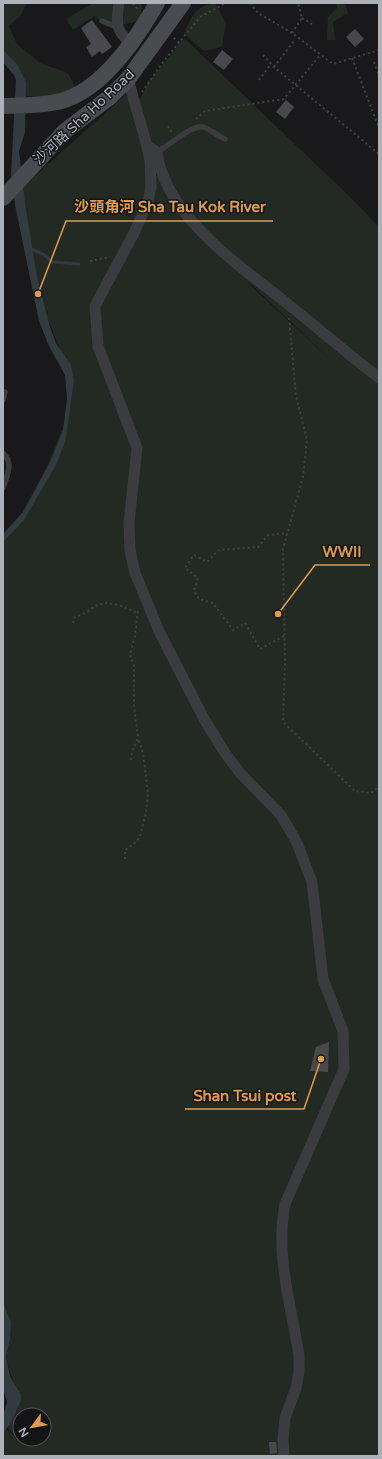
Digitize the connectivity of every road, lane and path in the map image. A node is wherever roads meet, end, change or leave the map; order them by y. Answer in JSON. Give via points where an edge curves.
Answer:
{"nodes":[{"id":1,"x":119,"y":3,"type":"edge"},
{"id":2,"x":133,"y":3,"type":"edge"},
{"id":3,"x":157,"y":3,"type":"edge"},
{"id":4,"x":183,"y":3,"type":"edge"},
{"id":5,"x":226,"y":3,"type":"edge"},
{"id":6,"x":250,"y":3,"type":"edge"},
{"id":7,"x":298,"y":3,"type":"edge"},
{"id":8,"x":141,"y":12,"type":"dead end"},
{"id":9,"x":302,"y":18,"type":"junction"},
{"id":10,"x":102,"y":21,"type":"dead end"},
{"id":11,"x":312,"y":24,"type":"dead end"},
{"id":12,"x":117,"y":27,"type":"junction"},
{"id":13,"x":292,"y":33,"type":"junction"},
{"id":14,"x":174,"y":38,"type":"dead end"},
{"id":15,"x":294,"y":41,"type":"dead end"},
{"id":16,"x":131,"y":43,"type":"junction"},
{"id":17,"x":180,"y":43,"type":"junction"},
{"id":18,"x":379,"y":50,"type":"edge"},
{"id":19,"x":263,"y":55,"type":"dead end"},
{"id":20,"x":320,"y":55,"type":"junction"},
{"id":21,"x":352,"y":58,"type":"junction"},
{"id":22,"x":374,"y":62,"type":"dead end"},
{"id":23,"x":271,"y":64,"type":"junction"},
{"id":24,"x":274,"y":67,"type":"junction"},
{"id":25,"x":379,"y":75,"type":"edge"},
{"id":26,"x":128,"y":79,"type":"junction"},
{"id":27,"x":259,"y":80,"type":"dead end"},
{"id":28,"x":295,"y":85,"type":"junction"},
{"id":29,"x":135,"y":103,"type":"junction"},
{"id":30,"x":3,"y":106,"type":"edge"},
{"id":31,"x":378,"y":119,"type":"edge"},
{"id":32,"x":168,"y":126,"type":"dead end"},
{"id":33,"x":194,"y":128,"type":"junction"},
{"id":34,"x":379,"y":128,"type":"edge"},
{"id":35,"x":173,"y":134,"type":"dead end"},
{"id":36,"x":225,"y":139,"type":"dead end"},
{"id":37,"x":146,"y":146,"type":"junction"},
{"id":38,"x":379,"y":149,"type":"edge"},
{"id":39,"x":157,"y":152,"type":"junction"},
{"id":40,"x":376,"y":152,"type":"junction"},
{"id":41,"x":379,"y":154,"type":"edge"},
{"id":42,"x":3,"y":198,"type":"edge"},
{"id":43,"x":115,"y":256,"type":"dead end"},
{"id":44,"x":90,"y":262,"type":"dead end"},
{"id":45,"x":288,"y":304,"type":"junction"},
{"id":46,"x":379,"y":378,"type":"edge"},
{"id":47,"x":5,"y":392,"type":"dead end"},
{"id":48,"x":3,"y":400,"type":"edge"},
{"id":49,"x":3,"y":453,"type":"edge"},
{"id":50,"x":3,"y":488,"type":"edge"},
{"id":51,"x":286,"y":533,"type":"junction"},
{"id":52,"x":137,"y":602,"type":"dead end"},
{"id":53,"x":137,"y":613,"type":"junction"},
{"id":54,"x":73,"y":623,"type":"dead end"},
{"id":55,"x":284,"y":636,"type":"junction"},
{"id":56,"x":138,"y":738,"type":"junction"},
{"id":57,"x":131,"y":760,"type":"dead end"},
{"id":58,"x":379,"y":787,"type":"edge"},
{"id":59,"x":126,"y":859,"type":"dead end"},
{"id":60,"x":284,"y":1456,"type":"edge"}],
"edges":[{"from":1,"to":12,"type":"street"},
{"from":2,"to":8,"type":"path"},
{"from":3,"to":16,"type":"main road","name":"沙河路 Sha Ho Road"},
{"from":4,"to":26,"type":"main road","name":"沙河路 Sha Ho Road"},
{"from":5,"to":17,"type":"path","via":[[200,17]]},
{"from":6,"to":13,"type":"path","via":[[258,13]]},
{"from":7,"to":9,"type":"path"},
{"from":9,"to":11,"type":"path"},
{"from":9,"to":13,"type":"path"},
{"from":10,"to":12,"type":"lane"},
{"from":12,"to":16,"type":"street","via":[[120,34]]},
{"from":13,"to":20,"type":"path"},
{"from":14,"to":17,"type":"path"},
{"from":15,"to":24,"type":"path"},
{"from":16,"to":30,"type":"main road","name":"沙河路 Sha Ho Road","via":[[107,71],[87,88],[66,100]]},
{"from":17,"to":29,"type":"path"},
{"from":18,"to":21,"type":"path"},
{"from":19,"to":23,"type":"path"},
{"from":20,"to":21,"type":"path","via":[[333,64]]},
{"from":20,"to":28,"type":"path"},
{"from":21,"to":31,"type":"path"},
{"from":22,"to":25,"type":"path"},
{"from":23,"to":24,"type":"path"},
{"from":23,"to":27,"type":"path"},
{"from":24,"to":28,"type":"path"},
{"from":26,"to":29,"type":"street"},
{"from":26,"to":42,"type":"main road","name":"沙河路 Sha Ho Road","via":[[110,97],[65,131]]},
{"from":28,"to":33,"type":"path","via":[[284,99],[206,111],[195,120]]},
{"from":28,"to":40,"type":"path","via":[[358,134]]},
{"from":29,"to":37,"type":"street"},
{"from":31,"to":34,"type":"path"},
{"from":32,"to":35,"type":"path"},
{"from":33,"to":36,"type":"lane","via":[[202,127]]},
{"from":33,"to":39,"type":"lane"},
{"from":37,"to":39,"type":"street"},
{"from":37,"to":60,"type":"street","via":[[151,187],[148,202],[95,306],[98,346],[137,448],[129,522],[130,550],[135,573],[159,631],[225,753],[240,773],[281,815],[297,843],[312,882],[323,979],[343,1031],[344,1069],[285,1204],[282,1221],[281,1249],[299,1355],[296,1388],[285,1418]]},
{"from":38,"to":40,"type":"path"},
{"from":39,"to":45,"type":"street","via":[[163,177],[178,203],[196,225],[217,247]]},
{"from":40,"to":41,"type":"path"},
{"from":43,"to":44,"type":"path"},
{"from":45,"to":46,"type":"street"},
{"from":45,"to":51,"type":"path","via":[[296,396],[307,440],[303,478]]},
{"from":47,"to":48,"type":"lane"},
{"from":49,"to":50,"type":"lane","via":[[10,465]]},
{"from":51,"to":55,"type":"path","via":[[282,549]]},
{"from":51,"to":55,"type":"path","via":[[268,535],[258,547],[219,550],[207,562],[194,555],[185,568],[198,578],[194,591],[199,599],[213,603],[233,630],[245,623],[260,649]]},
{"from":52,"to":53,"type":"path"},
{"from":53,"to":54,"type":"path","via":[[120,605],[102,604],[74,618]]},
{"from":53,"to":56,"type":"path","via":[[130,654],[134,666],[134,707]]},
{"from":55,"to":58,"type":"path","via":[[284,722],[354,790],[371,793]]},
{"from":56,"to":57,"type":"path"},
{"from":56,"to":59,"type":"path","via":[[143,753],[148,794],[140,836],[125,850]]}]}
